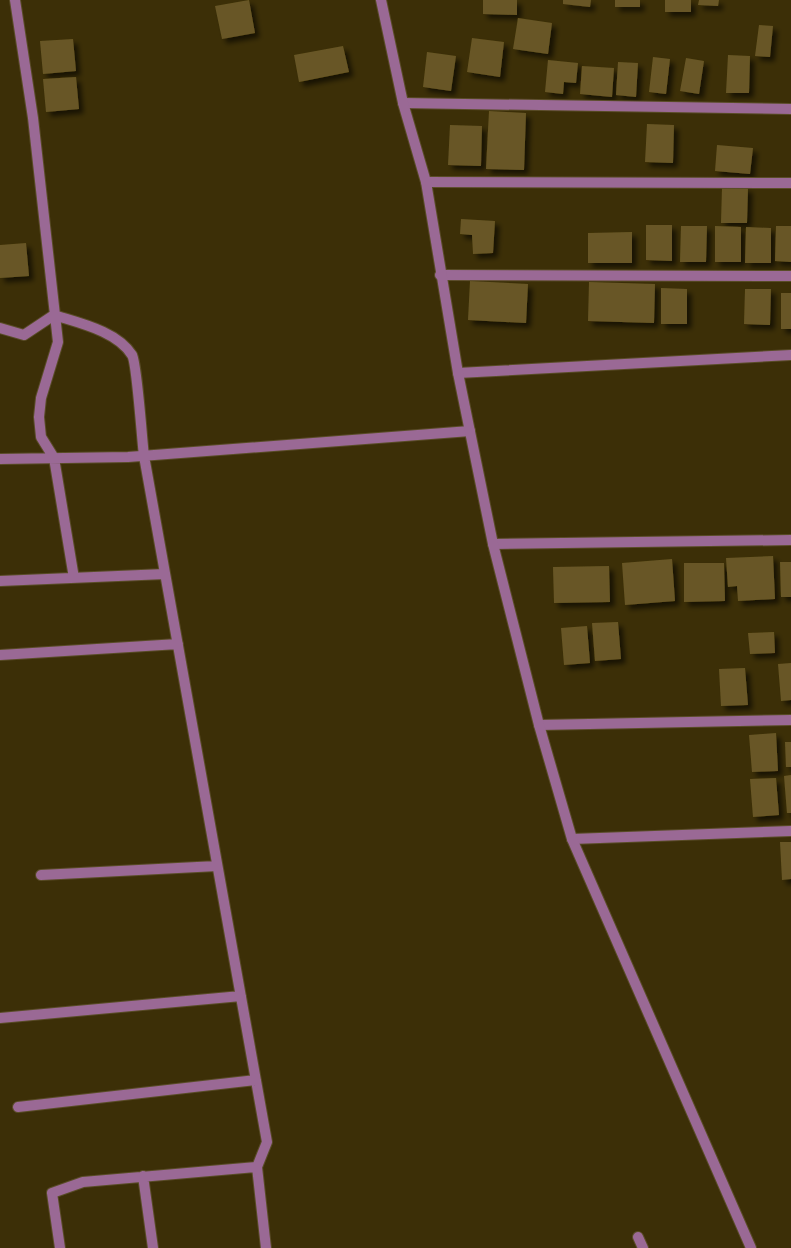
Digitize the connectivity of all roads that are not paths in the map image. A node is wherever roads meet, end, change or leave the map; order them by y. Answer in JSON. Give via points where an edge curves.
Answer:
{"nodes":[{"id":1,"x":15,"y":0,"type":"edge"},
{"id":2,"x":381,"y":0,"type":"edge"},
{"id":3,"x":402,"y":103,"type":"junction"},
{"id":4,"x":791,"y":109,"type":"edge"},
{"id":5,"x":426,"y":182,"type":"junction"},
{"id":6,"x":791,"y":183,"type":"edge"},
{"id":7,"x":440,"y":275,"type":"junction"},
{"id":8,"x":791,"y":276,"type":"edge"},
{"id":9,"x":54,"y":314,"type":"junction"},
{"id":10,"x":0,"y":328,"type":"edge"},
{"id":11,"x":791,"y":355,"type":"edge"},
{"id":12,"x":458,"y":373,"type":"junction"},
{"id":13,"x":470,"y":431,"type":"junction"},
{"id":14,"x":144,"y":456,"type":"junction"},
{"id":15,"x":54,"y":458,"type":"junction"},
{"id":16,"x":0,"y":459,"type":"edge"},
{"id":17,"x":791,"y":540,"type":"edge"},
{"id":18,"x":493,"y":544,"type":"junction"},
{"id":19,"x":165,"y":574,"type":"junction"},
{"id":20,"x":74,"y":578,"type":"junction"},
{"id":21,"x":0,"y":582,"type":"edge"},
{"id":22,"x":178,"y":644,"type":"junction"},
{"id":23,"x":0,"y":655,"type":"edge"},
{"id":24,"x":791,"y":720,"type":"edge"},
{"id":25,"x":539,"y":725,"type":"junction"},
{"id":26,"x":791,"y":831,"type":"edge"},
{"id":27,"x":572,"y":838,"type":"junction"},
{"id":28,"x":217,"y":866,"type":"junction"},
{"id":29,"x":41,"y":875,"type":"dead end"},
{"id":30,"x":241,"y":996,"type":"junction"},
{"id":31,"x":0,"y":1018,"type":"edge"},
{"id":32,"x":256,"y":1080,"type":"junction"},
{"id":33,"x":18,"y":1107,"type":"dead end"},
{"id":34,"x":257,"y":1167,"type":"junction"},
{"id":35,"x":143,"y":1176,"type":"junction"},
{"id":36,"x":638,"y":1237,"type":"dead end"},
{"id":37,"x":60,"y":1248,"type":"edge"},
{"id":38,"x":153,"y":1248,"type":"edge"},
{"id":39,"x":266,"y":1248,"type":"edge"},
{"id":40,"x":643,"y":1248,"type":"edge"},
{"id":41,"x":751,"y":1248,"type":"edge"}],
"edges":[{"from":1,"to":9,"type":"street","via":[[33,118]]},
{"from":2,"to":3,"type":"street"},
{"from":3,"to":4,"type":"street"},
{"from":3,"to":5,"type":"street"},
{"from":5,"to":6,"type":"street"},
{"from":5,"to":7,"type":"street"},
{"from":7,"to":8,"type":"street"},
{"from":7,"to":12,"type":"street"},
{"from":9,"to":10,"type":"street","via":[[24,335]]},
{"from":9,"to":14,"type":"street","via":[[97,329],[133,356]]},
{"from":9,"to":15,"type":"street","via":[[58,342],[41,398],[39,417],[41,437]]},
{"from":11,"to":12,"type":"street"},
{"from":12,"to":13,"type":"street"},
{"from":13,"to":14,"type":"street"},
{"from":13,"to":18,"type":"street"},
{"from":14,"to":15,"type":"street"},
{"from":14,"to":19,"type":"street"},
{"from":15,"to":16,"type":"street"},
{"from":15,"to":20,"type":"street"},
{"from":17,"to":18,"type":"street"},
{"from":18,"to":25,"type":"street"},
{"from":19,"to":20,"type":"street"},
{"from":19,"to":22,"type":"street"},
{"from":20,"to":21,"type":"street"},
{"from":22,"to":23,"type":"street"},
{"from":22,"to":28,"type":"street"},
{"from":24,"to":25,"type":"street"},
{"from":25,"to":27,"type":"street"},
{"from":26,"to":27,"type":"street"},
{"from":27,"to":41,"type":"street"},
{"from":28,"to":29,"type":"street"},
{"from":28,"to":30,"type":"street"},
{"from":30,"to":31,"type":"street"},
{"from":30,"to":32,"type":"street"},
{"from":32,"to":33,"type":"street"},
{"from":32,"to":34,"type":"street","via":[[267,1142]]},
{"from":34,"to":35,"type":"street"},
{"from":34,"to":39,"type":"street"},
{"from":35,"to":37,"type":"street","via":[[84,1182],[52,1193]]},
{"from":35,"to":38,"type":"street"},
{"from":36,"to":40,"type":"street"}]}
